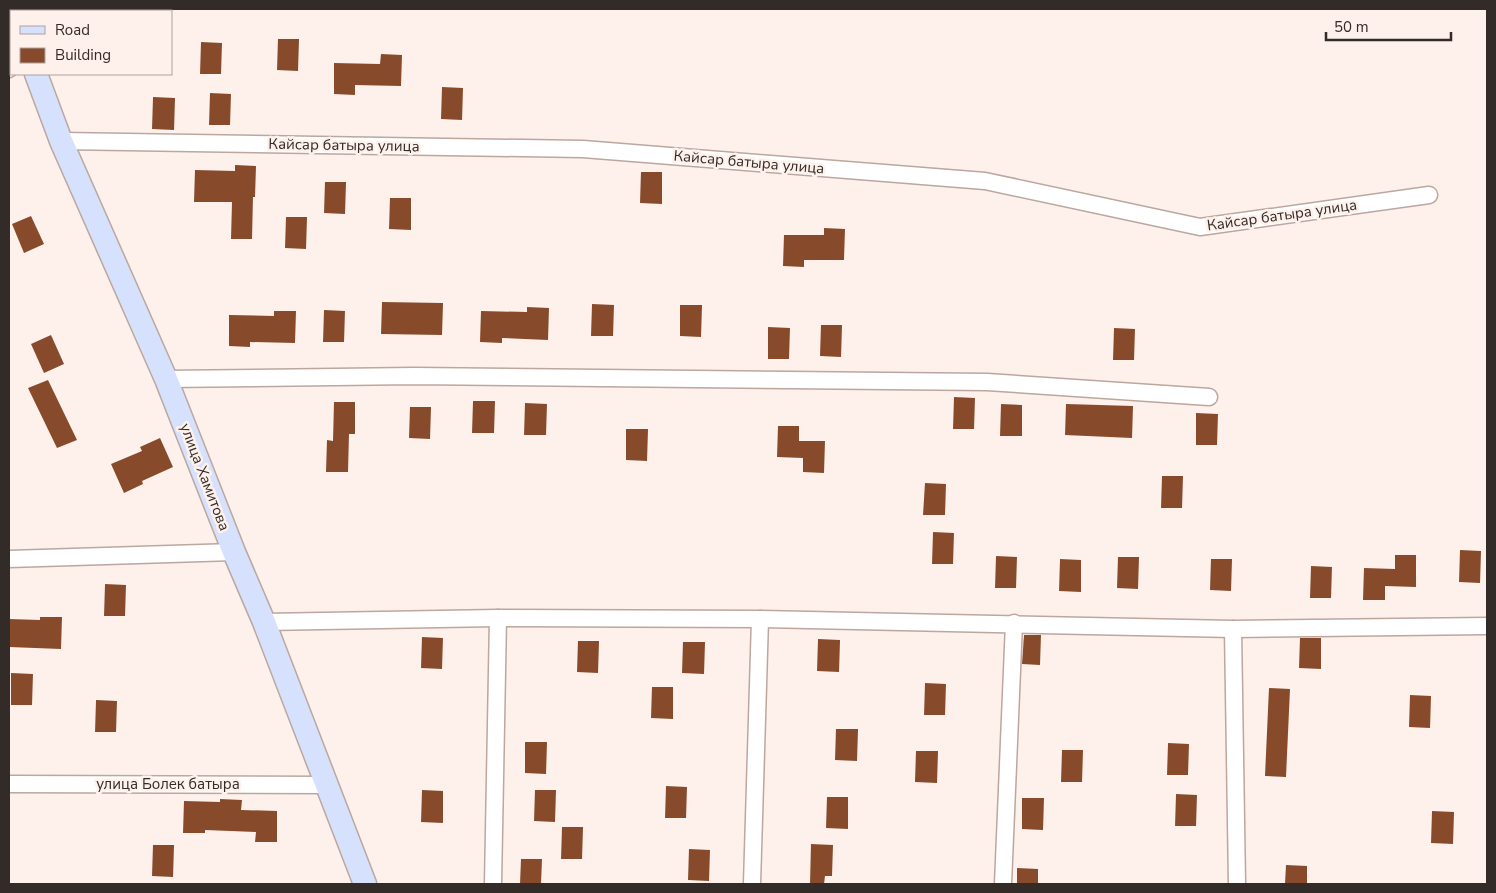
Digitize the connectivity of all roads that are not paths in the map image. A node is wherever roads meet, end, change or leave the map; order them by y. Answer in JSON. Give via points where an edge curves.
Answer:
{"nodes":[{"id":1,"x":36,"y":75,"type":"edge"},
{"id":2,"x":61,"y":142,"type":"junction"},
{"id":3,"x":1429,"y":196,"type":"dead end"},
{"id":4,"x":166,"y":379,"type":"junction"},
{"id":5,"x":1209,"y":397,"type":"dead end"},
{"id":6,"x":234,"y":552,"type":"junction"},
{"id":7,"x":9,"y":559,"type":"edge"},
{"id":8,"x":498,"y":618,"type":"junction"},
{"id":9,"x":760,"y":619,"type":"junction"},
{"id":10,"x":264,"y":622,"type":"junction"},
{"id":11,"x":1014,"y":623,"type":"junction"},
{"id":12,"x":1487,"y":626,"type":"edge"},
{"id":13,"x":1233,"y":629,"type":"junction"},
{"id":14,"x":9,"y":784,"type":"edge"},
{"id":15,"x":327,"y":785,"type":"junction"},
{"id":16,"x":365,"y":884,"type":"edge"},
{"id":17,"x":493,"y":884,"type":"edge"},
{"id":18,"x":752,"y":884,"type":"edge"},
{"id":19,"x":1003,"y":884,"type":"edge"},
{"id":20,"x":1237,"y":884,"type":"edge"}],
"edges":[{"from":1,"to":2,"type":"street","name":"улица Хамитова"},
{"from":2,"to":3,"type":"street","name":"Кайсар батыра улица","via":[[582,149],[985,181],[1200,226]]},
{"from":2,"to":4,"type":"street","name":"улица Хамитова"},
{"from":4,"to":5,"type":"street","via":[[414,376],[987,382]]},
{"from":4,"to":6,"type":"street","name":"улица Хамитова"},
{"from":6,"to":7,"type":"street"},
{"from":6,"to":10,"type":"street","name":"улица Хамитова"},
{"from":8,"to":9,"type":"street"},
{"from":8,"to":10,"type":"street"},
{"from":8,"to":17,"type":"street"},
{"from":9,"to":11,"type":"street"},
{"from":9,"to":18,"type":"street"},
{"from":10,"to":15,"type":"street","name":"улица Хамитова"},
{"from":11,"to":13,"type":"street"},
{"from":11,"to":19,"type":"street"},
{"from":12,"to":13,"type":"street"},
{"from":13,"to":20,"type":"street"},
{"from":14,"to":15,"type":"street","name":"улица Болек батыра"},
{"from":15,"to":16,"type":"street","name":"улица Хамитова"}]}
